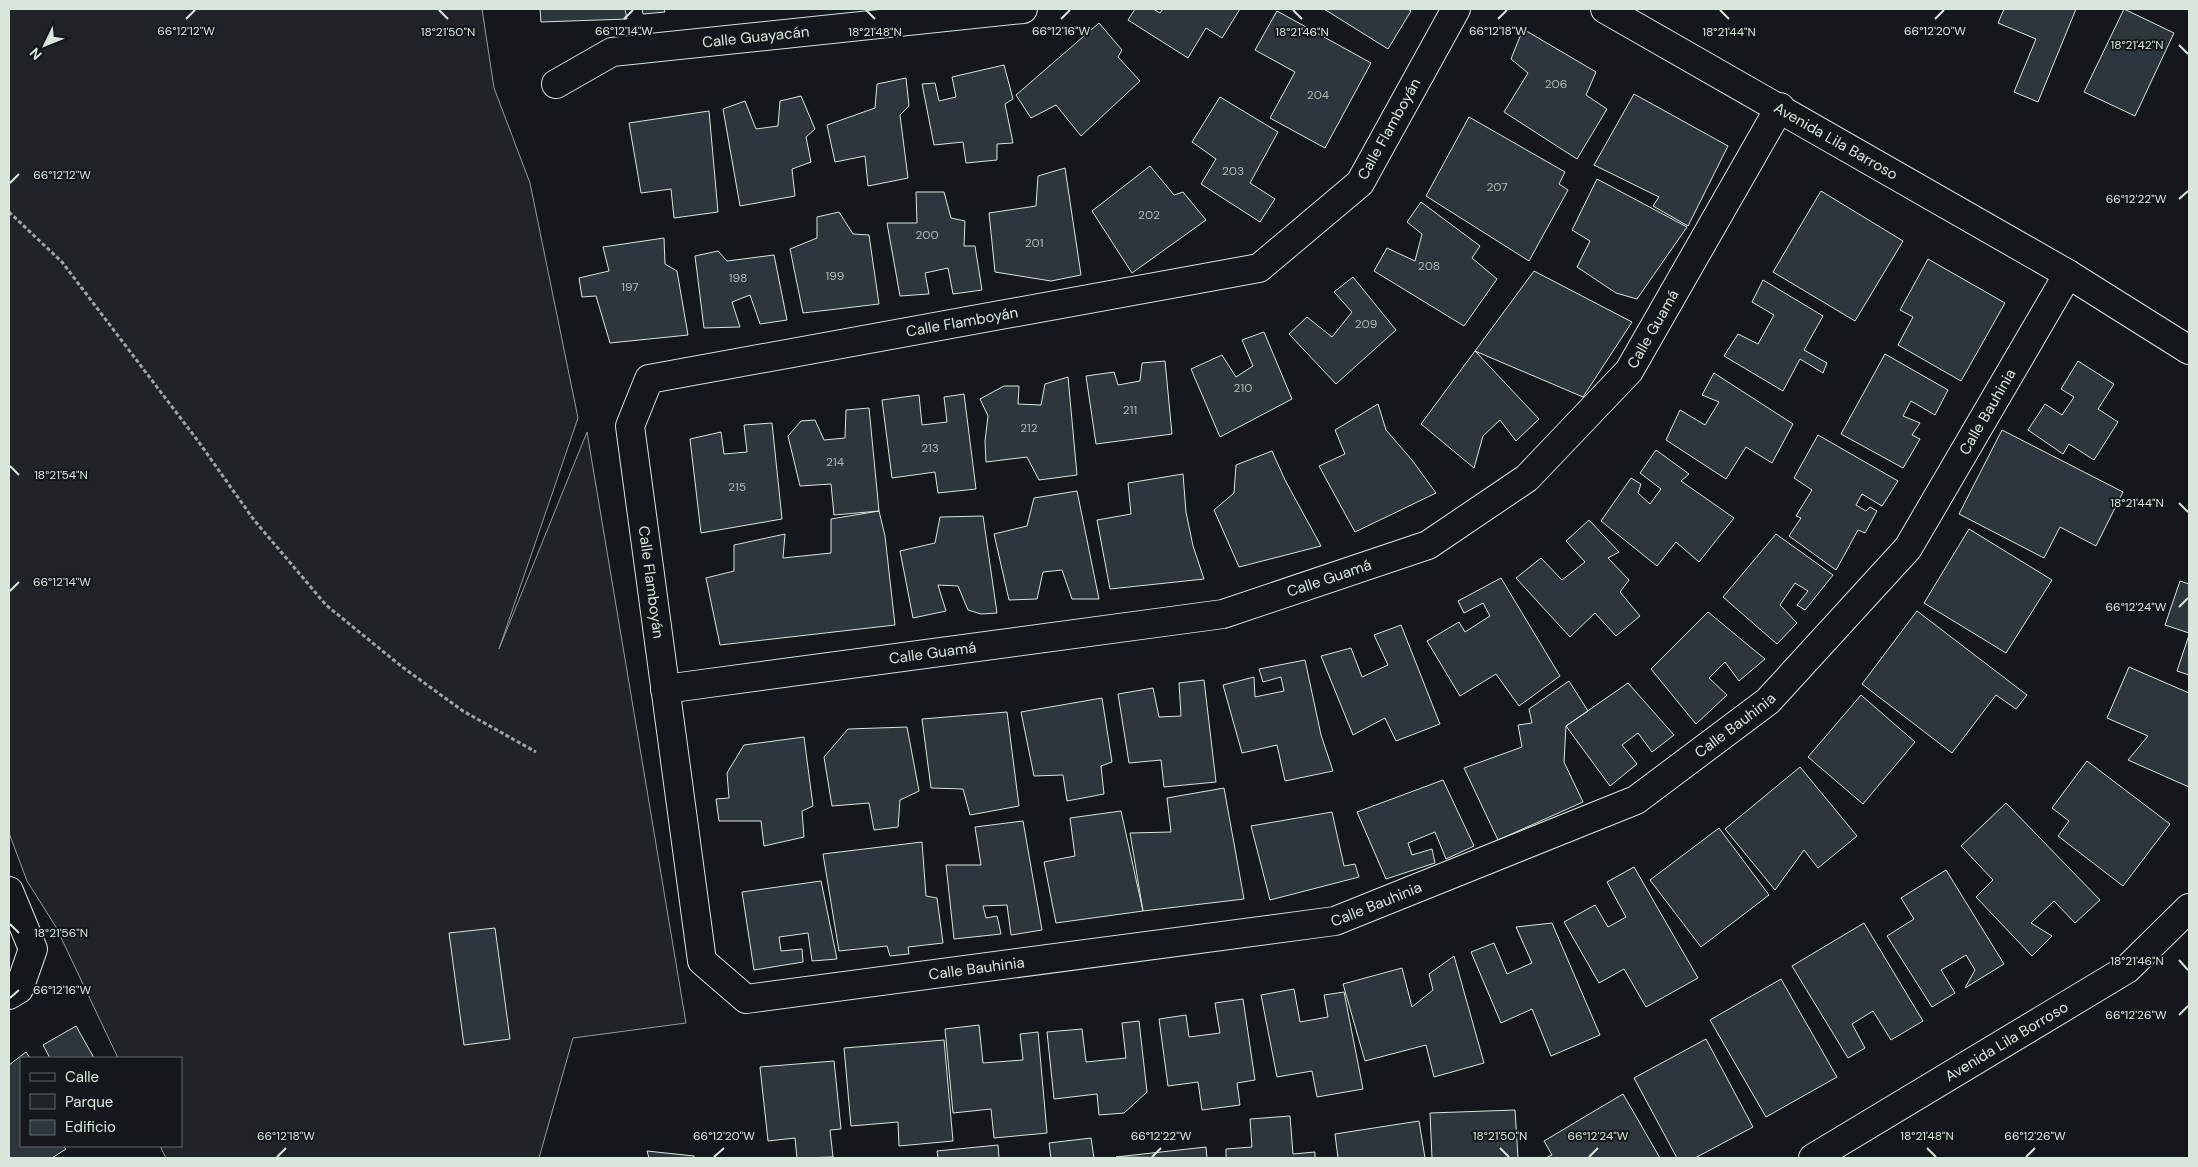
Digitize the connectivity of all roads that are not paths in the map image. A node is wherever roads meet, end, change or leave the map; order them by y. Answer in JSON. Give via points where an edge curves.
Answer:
{"nodes":[{"id":1,"x":1023,"y":9,"type":"edge"},
{"id":2,"x":1456,"y":9,"type":"edge"},
{"id":3,"x":1605,"y":9,"type":"edge"},
{"id":4,"x":556,"y":84,"type":"dead end"},
{"id":5,"x":1780,"y":107,"type":"junction"},
{"id":6,"x":2068,"y":274,"type":"junction"},
{"id":7,"x":2189,"y":350,"type":"edge"},
{"id":8,"x":664,"y":689,"type":"junction"},
{"id":9,"x":9,"y":891,"type":"edge"},
{"id":10,"x":2189,"y":908,"type":"edge"},
{"id":11,"x":9,"y":995,"type":"edge"},
{"id":12,"x":1813,"y":1158,"type":"edge"}],
"edges":[{"from":1,"to":4,"type":"street","name":"Calle Guayacán","via":[[612,52]]},
{"from":2,"to":8,"type":"street","name":"Calle Flamboyán","via":[[1360,183],[1259,268],[649,379],[630,426]]},
{"from":3,"to":5,"type":"street","name":"Avenida Lila Barroso"},
{"from":5,"to":6,"type":"street","name":"Avenida Lila Barroso"},
{"from":5,"to":8,"type":"street","name":"Calle Guamá","via":[[1629,371],[1527,478],[1428,545],[1223,614]]},
{"from":6,"to":7,"type":"street"},
{"from":6,"to":8,"type":"street","name":"Calle Bauhinia","via":[[1908,548],[1768,701],[1636,800],[1335,921],[746,999],[702,961]]},
{"from":9,"to":11,"type":"street","via":[[33,949],[19,989]]},
{"from":10,"to":12,"type":"street","name":"Avenida Lila Borroso","via":[[2127,969]]}]}
